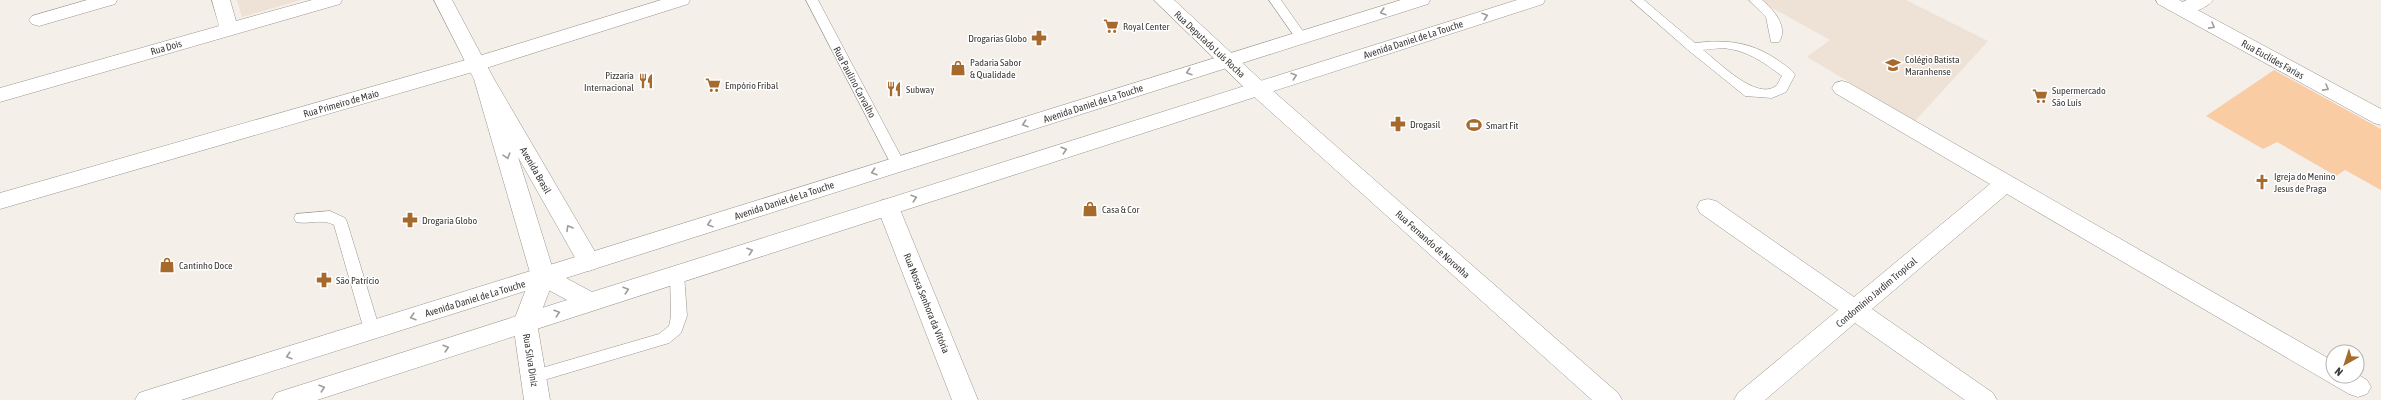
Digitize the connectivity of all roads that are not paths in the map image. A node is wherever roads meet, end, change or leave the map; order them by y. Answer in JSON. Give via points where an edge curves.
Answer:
{"nodes":[{"id":1,"x":108,"y":0,"type":"edge"},
{"id":2,"x":221,"y":0,"type":"edge"},
{"id":3,"x":333,"y":0,"type":"edge"},
{"id":4,"x":443,"y":0,"type":"edge"},
{"id":5,"x":681,"y":0,"type":"edge"},
{"id":6,"x":812,"y":0,"type":"edge"},
{"id":7,"x":1163,"y":0,"type":"edge"},
{"id":8,"x":1275,"y":0,"type":"edge"},
{"id":9,"x":1421,"y":0,"type":"edge"},
{"id":10,"x":1536,"y":0,"type":"edge"},
{"id":11,"x":1637,"y":0,"type":"edge"},
{"id":12,"x":1755,"y":0,"type":"edge"},
{"id":13,"x":2204,"y":0,"type":"edge"},
{"id":14,"x":642,"y":5,"type":"edge"},
{"id":15,"x":2174,"y":5,"type":"edge"},
{"id":16,"x":39,"y":20,"type":"dead end"},
{"id":17,"x":229,"y":29,"type":"junction"},
{"id":18,"x":1301,"y":37,"type":"junction"},
{"id":19,"x":1775,"y":40,"type":"dead end"},
{"id":20,"x":1692,"y":47,"type":"junction"},
{"id":21,"x":1226,"y":60,"type":"junction"},
{"id":22,"x":480,"y":72,"type":"junction"},
{"id":23,"x":1257,"y":88,"type":"junction"},
{"id":24,"x":1842,"y":88,"type":"dead end"},
{"id":25,"x":0,"y":95,"type":"edge"},
{"id":26,"x":2381,"y":118,"type":"edge"},
{"id":27,"x":898,"y":164,"type":"junction"},
{"id":28,"x":2005,"y":183,"type":"junction"},
{"id":29,"x":0,"y":201,"type":"edge"},
{"id":30,"x":888,"y":207,"type":"junction"},
{"id":31,"x":1708,"y":207,"type":"dead end"},
{"id":32,"x":301,"y":218,"type":"dead end"},
{"id":33,"x":588,"y":262,"type":"junction"},
{"id":34,"x":677,"y":274,"type":"junction"},
{"id":35,"x":544,"y":276,"type":"junction"},
{"id":36,"x":589,"y":302,"type":"junction"},
{"id":37,"x":1855,"y":310,"type":"junction"},
{"id":38,"x":525,"y":323,"type":"junction"},
{"id":39,"x":372,"y":330,"type":"junction"},
{"id":40,"x":2325,"y":368,"type":"edge"},
{"id":41,"x":535,"y":388,"type":"edge"},
{"id":42,"x":148,"y":400,"type":"edge"},
{"id":43,"x":285,"y":400,"type":"edge"},
{"id":44,"x":965,"y":400,"type":"edge"},
{"id":45,"x":1609,"y":400,"type":"edge"},
{"id":46,"x":1747,"y":400,"type":"edge"},
{"id":47,"x":1984,"y":400,"type":"edge"}],
"edges":[{"from":1,"to":16,"type":"street"},
{"from":2,"to":17,"type":"street"},
{"from":3,"to":17,"type":"street","name":"Rua Dois"},
{"from":4,"to":22,"type":"street","name":"Avenida Brasil"},
{"from":5,"to":14,"type":"street","name":"Rua Primeiro de Maio"},
{"from":6,"to":27,"type":"lane","name":"Rua Paulino Carvalho"},
{"from":7,"to":21,"type":"street","name":"Rua Deputado Luís Rocha"},
{"from":8,"to":18,"type":"lane"},
{"from":9,"to":18,"type":"street","name":"Avenida Daniel de La Touche","one_way":true},
{"from":23,"to":10,"type":"street","name":"Avenida Daniel de La Touche","one_way":true},
{"from":11,"to":20,"type":"lane"},
{"from":12,"to":19,"type":"lane","via":[[1776,22]]},
{"from":13,"to":15,"type":"street"},
{"from":14,"to":22,"type":"street","name":"Rua Primeiro de Maio"},
{"from":15,"to":26,"type":"street","name":"Rua Euclídes Farias","one_way":true},
{"from":17,"to":25,"type":"street","name":"Rua Dois"},
{"from":18,"to":21,"type":"street","name":"Avenida Daniel de La Touche"},
{"from":20,"to":20,"type":"lane","via":[[1750,93],[1767,95],[1781,88],[1790,75],[1761,54],[1736,44],[1721,43]]},
{"from":21,"to":23,"type":"street","name":"Rua Deputado Luís Rocha"},
{"from":21,"to":27,"type":"street","name":"Avenida Daniel de La Touche","one_way":true},
{"from":22,"to":29,"type":"street","name":"Rua Primeiro de Maio"},
{"from":33,"to":22,"type":"street","name":"Avenida Brasil","one_way":true},
{"from":22,"to":35,"type":"street","name":"Avenida Brasil","one_way":true},
{"from":30,"to":23,"type":"street","name":"Avenida Daniel de La Touche","one_way":true},
{"from":23,"to":45,"type":"street","name":"Rua Fernando de Noronha"},
{"from":24,"to":28,"type":"street"},
{"from":27,"to":33,"type":"street","name":"Avenida Daniel de La Touche","one_way":true},
{"from":28,"to":37,"type":"street","name":"Condomínio Jardim Tropical"},
{"from":28,"to":40,"type":"street"},
{"from":34,"to":30,"type":"street","name":"Avenida Daniel de La Touche","one_way":true},
{"from":30,"to":44,"type":"street","name":"Rua Nossa Senhora da Vitória"},
{"from":31,"to":37,"type":"street"},
{"from":32,"to":39,"type":"lane","via":[[330,216],[340,222]]},
{"from":33,"to":35,"type":"street","name":"Avenida Daniel de La Touche"},
{"from":36,"to":34,"type":"street","name":"Avenida Daniel de La Touche","one_way":true},
{"from":34,"to":41,"type":"lane","via":[[679,316],[676,329],[664,339]]},
{"from":35,"to":36,"type":"street"},
{"from":35,"to":38,"type":"street","name":"Rua Silva Diniz"},
{"from":35,"to":39,"type":"street","name":"Avenida Daniel de La Touche","one_way":true},
{"from":38,"to":36,"type":"street","name":"Avenida Daniel de La Touche","one_way":true},
{"from":37,"to":46,"type":"street","name":"Condomínio Jardim Tropical"},
{"from":37,"to":47,"type":"street"},
{"from":38,"to":41,"type":"street","name":"Rua Silva Diniz"},
{"from":43,"to":38,"type":"street","name":"Avenida Daniel de La Touche","one_way":true},
{"from":39,"to":42,"type":"street","name":"Avenida Daniel de La Touche","one_way":true}]}
